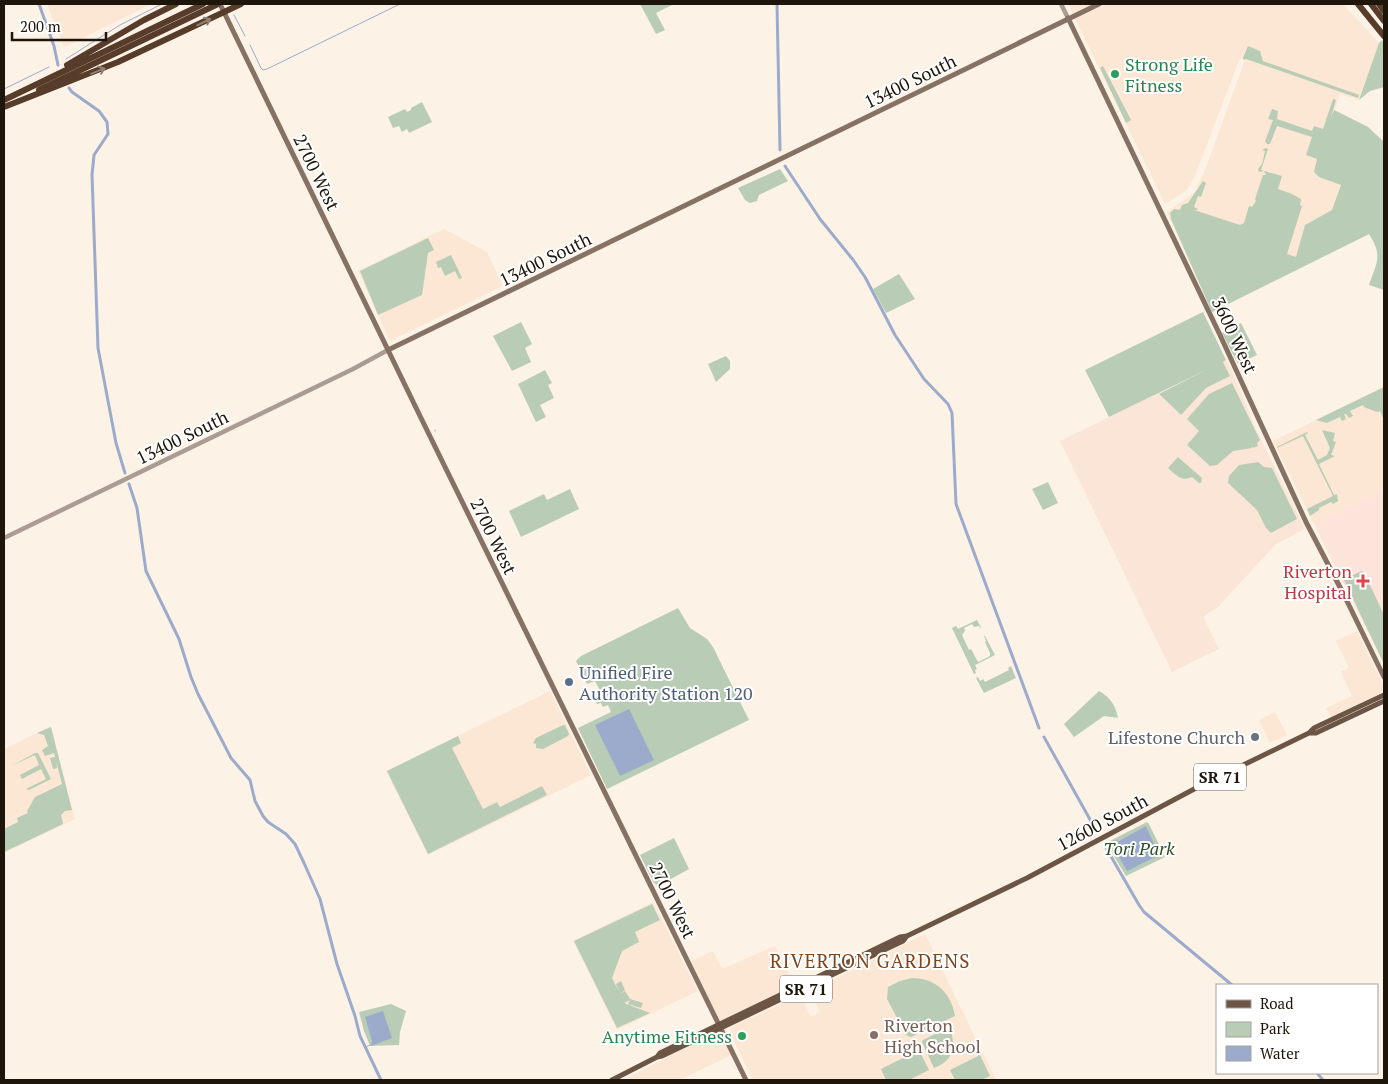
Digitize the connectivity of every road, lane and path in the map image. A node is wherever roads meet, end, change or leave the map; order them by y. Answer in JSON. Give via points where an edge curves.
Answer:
{"nodes":[{"id":1,"x":176,"y":4,"type":"edge"},
{"id":2,"x":219,"y":4,"type":"edge"},
{"id":3,"x":241,"y":4,"type":"edge"},
{"id":4,"x":1061,"y":4,"type":"edge"},
{"id":5,"x":1099,"y":4,"type":"edge"},
{"id":6,"x":1358,"y":4,"type":"edge"},
{"id":7,"x":1371,"y":4,"type":"edge"},
{"id":8,"x":1379,"y":4,"type":"edge"},
{"id":9,"x":206,"y":6,"type":"edge"},
{"id":10,"x":1384,"y":11,"type":"edge"},
{"id":11,"x":224,"y":12,"type":"junction"},
{"id":12,"x":1068,"y":18,"type":"junction"},
{"id":13,"x":1384,"y":21,"type":"edge"},
{"id":14,"x":1384,"y":36,"type":"edge"},
{"id":15,"x":5,"y":100,"type":"edge"},
{"id":16,"x":4,"y":107,"type":"edge"},
{"id":17,"x":388,"y":350,"type":"junction"},
{"id":18,"x":4,"y":538,"type":"edge"},
{"id":19,"x":1384,"y":678,"type":"edge"},
{"id":20,"x":1384,"y":695,"type":"edge"},
{"id":21,"x":1384,"y":701,"type":"edge"},
{"id":22,"x":1309,"y":733,"type":"junction"},
{"id":23,"x":907,"y":936,"type":"junction"},
{"id":24,"x":828,"y":972,"type":"junction"},
{"id":25,"x":801,"y":991,"type":"junction"},
{"id":26,"x":719,"y":1026,"type":"junction"},
{"id":27,"x":612,"y":1080,"type":"edge"},
{"id":28,"x":746,"y":1080,"type":"edge"}],
"edges":[{"from":1,"to":15,"type":"highway"},
{"from":2,"to":9,"type":"highway"},
{"from":2,"to":11,"type":"main road","name":"2700 West"},
{"from":3,"to":11,"type":"highway"},
{"from":4,"to":12,"type":"street","name":"3600 West"},
{"from":5,"to":12,"type":"main road","name":"13400 South"},
{"from":6,"to":14,"type":"highway"},
{"from":7,"to":13,"type":"highway"},
{"from":8,"to":10,"type":"highway"},
{"from":9,"to":15,"type":"highway"},
{"from":9,"to":16,"type":"highway"},
{"from":16,"to":11,"type":"highway","one_way":true,"via":[[118,62]]},
{"from":11,"to":17,"type":"main road","name":"2700 West"},
{"from":12,"to":17,"type":"main road","name":"13400 South"},
{"from":12,"to":19,"type":"main road","name":"3600 West","via":[[1306,522]]},
{"from":17,"to":18,"type":"street","name":"13400 South"},
{"from":17,"to":26,"type":"main road","name":"2700 West"},
{"from":20,"to":22,"type":"main road","name":"12600 South","number":"SR 71"},
{"from":21,"to":22,"type":"main road","name":"12600 South","number":"SR 71","via":[[1316,733]]},
{"from":22,"to":23,"type":"main road","name":"12600 South","number":"SR 71"},
{"from":23,"to":24,"type":"main road","name":"12600 South","number":"SR 71"},
{"from":23,"to":25,"type":"main road","name":"12600 South","number":"SR 71","via":[[903,941]]},
{"from":24,"to":25,"type":"main road","via":[[827,976]]},
{"from":24,"to":26,"type":"main road","name":"12600 South","number":"SR 71"},
{"from":25,"to":26,"type":"main road","name":"12600 South","number":"SR 71"},
{"from":26,"to":27,"type":"main road","name":"12600 South","number":"SR 71"},
{"from":26,"to":28,"type":"main road","name":"2700 West"}]}
